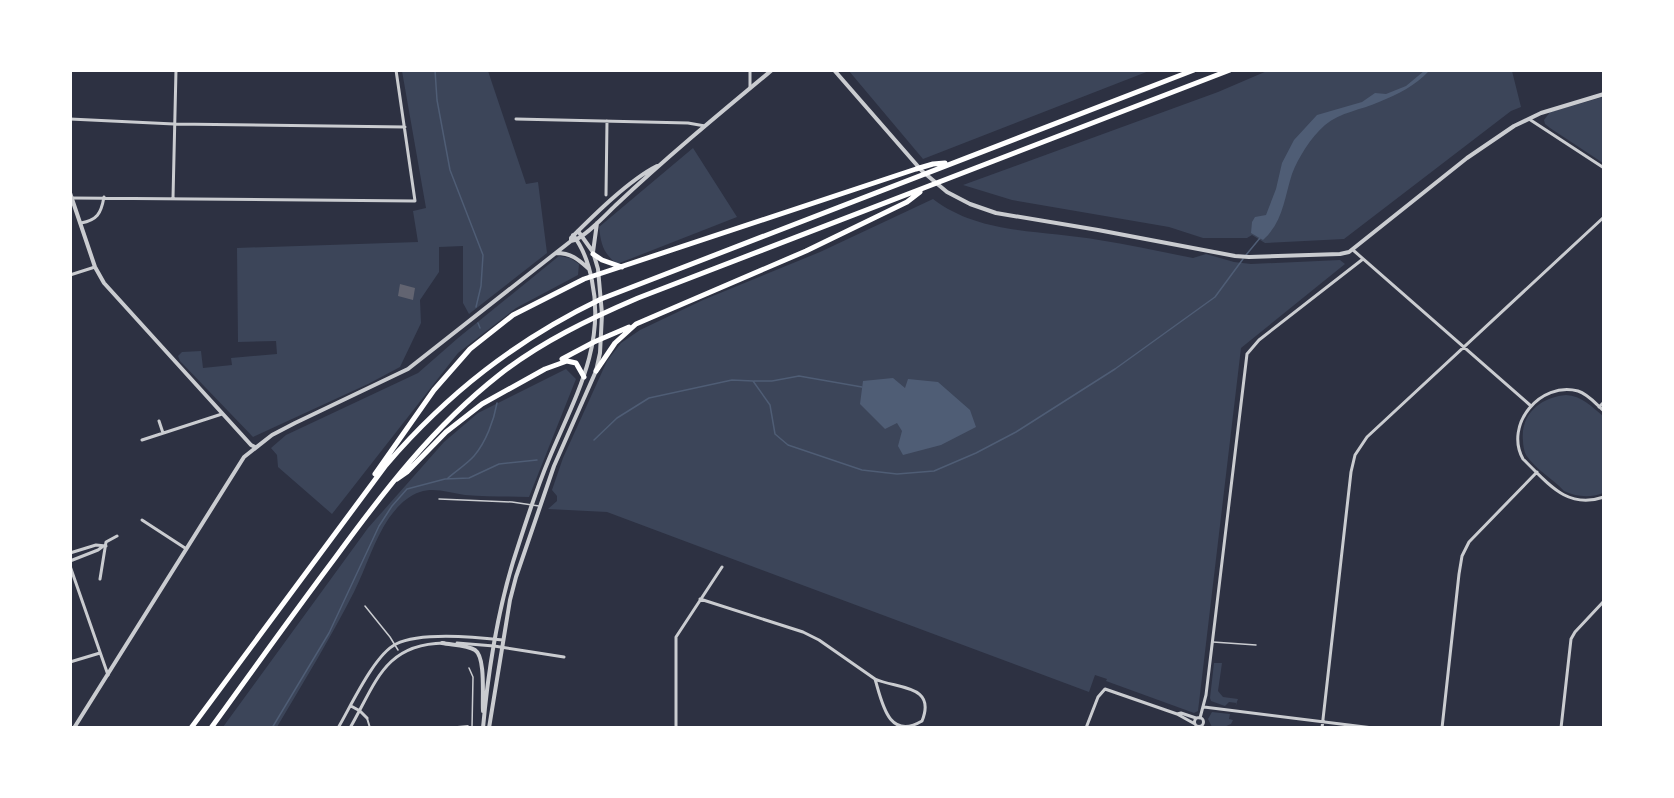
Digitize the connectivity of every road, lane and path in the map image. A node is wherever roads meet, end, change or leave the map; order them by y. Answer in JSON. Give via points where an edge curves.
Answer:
{"nodes":[{"id":1,"x":176,"y":70,"type":"edge"},
{"id":2,"x":396,"y":70,"type":"edge"},
{"id":3,"x":750,"y":70,"type":"edge"},
{"id":4,"x":772,"y":70,"type":"edge"},
{"id":5,"x":834,"y":70,"type":"edge"},
{"id":6,"x":1193,"y":70,"type":"edge"},
{"id":7,"x":1230,"y":70,"type":"edge"},
{"id":8,"x":750,"y":88,"type":"junction"},
{"id":9,"x":1604,"y":94,"type":"edge"},
{"id":10,"x":1528,"y":118,"type":"junction"},
{"id":11,"x":70,"y":119,"type":"edge"},
{"id":12,"x":516,"y":120,"type":"dead end"},
{"id":13,"x":608,"y":122,"type":"junction"},
{"id":14,"x":174,"y":124,"type":"junction"},
{"id":15,"x":705,"y":126,"type":"junction"},
{"id":16,"x":405,"y":127,"type":"junction"},
{"id":17,"x":952,"y":164,"type":"junction"},
{"id":18,"x":657,"y":166,"type":"junction"},
{"id":19,"x":1604,"y":168,"type":"edge"},
{"id":20,"x":923,"y":188,"type":"junction"},
{"id":21,"x":70,"y":193,"type":"edge"},
{"id":22,"x":606,"y":195,"type":"dead end"},
{"id":23,"x":104,"y":197,"type":"junction"},
{"id":24,"x":71,"y":198,"type":"edge"},
{"id":25,"x":172,"y":198,"type":"junction"},
{"id":26,"x":1604,"y":217,"type":"edge"},
{"id":27,"x":597,"y":222,"type":"junction"},
{"id":28,"x":81,"y":223,"type":"junction"},
{"id":29,"x":578,"y":231,"type":"junction"},
{"id":30,"x":581,"y":236,"type":"junction"},
{"id":31,"x":574,"y":239,"type":"junction"},
{"id":32,"x":1353,"y":250,"type":"junction"},
{"id":33,"x":555,"y":253,"type":"junction"},
{"id":34,"x":593,"y":253,"type":"junction"},
{"id":35,"x":1363,"y":259,"type":"junction"},
{"id":36,"x":95,"y":267,"type":"junction"},
{"id":37,"x":622,"y":267,"type":"junction"},
{"id":38,"x":589,"y":269,"type":"junction"},
{"id":39,"x":70,"y":275,"type":"edge"},
{"id":40,"x":599,"y":278,"type":"junction"},
{"id":41,"x":592,"y":280,"type":"junction"},
{"id":42,"x":636,"y":324,"type":"junction"},
{"id":43,"x":602,"y":339,"type":"junction"},
{"id":44,"x":594,"y":342,"type":"junction"},
{"id":45,"x":1464,"y":347,"type":"junction"},
{"id":46,"x":545,"y":369,"type":"junction"},
{"id":47,"x":596,"y":371,"type":"junction"},
{"id":48,"x":584,"y":377,"type":"junction"},
{"id":49,"x":1604,"y":402,"type":"edge"},
{"id":50,"x":1531,"y":406,"type":"junction"},
{"id":51,"x":1599,"y":407,"type":"junction"},
{"id":52,"x":1604,"y":411,"type":"edge"},
{"id":53,"x":222,"y":414,"type":"junction"},
{"id":54,"x":159,"y":421,"type":"dead end"},
{"id":55,"x":163,"y":433,"type":"junction"},
{"id":56,"x":141,"y":440,"type":"dead end"},
{"id":57,"x":252,"y":448,"type":"junction"},
{"id":58,"x":1537,"y":472,"type":"junction"},
{"id":59,"x":391,"y":482,"type":"junction"},
{"id":60,"x":365,"y":491,"type":"junction"},
{"id":61,"x":1604,"y":497,"type":"edge"},
{"id":62,"x":439,"y":499,"type":"dead end"},
{"id":63,"x":532,"y":504,"type":"junction"},
{"id":64,"x":540,"y":506,"type":"junction"},
{"id":65,"x":142,"y":520,"type":"dead end"},
{"id":66,"x":117,"y":536,"type":"dead end"},
{"id":67,"x":104,"y":546,"type":"junction"},
{"id":68,"x":185,"y":548,"type":"junction"},
{"id":69,"x":70,"y":553,"type":"edge"},
{"id":70,"x":70,"y":561,"type":"edge"},
{"id":71,"x":70,"y":566,"type":"edge"},
{"id":72,"x":722,"y":567,"type":"dead end"},
{"id":73,"x":100,"y":579,"type":"dead end"},
{"id":74,"x":700,"y":599,"type":"junction"},
{"id":75,"x":1604,"y":601,"type":"edge"},
{"id":76,"x":365,"y":606,"type":"dead end"},
{"id":77,"x":495,"y":639,"type":"junction"},
{"id":78,"x":504,"y":640,"type":"junction"},
{"id":79,"x":1213,"y":642,"type":"junction"},
{"id":80,"x":442,"y":643,"type":"junction"},
{"id":81,"x":395,"y":644,"type":"junction"},
{"id":82,"x":1256,"y":645,"type":"dead end"},
{"id":83,"x":494,"y":646,"type":"junction"},
{"id":84,"x":503,"y":647,"type":"junction"},
{"id":85,"x":398,"y":650,"type":"dead end"},
{"id":86,"x":100,"y":653,"type":"junction"},
{"id":87,"x":564,"y":657,"type":"dead end"},
{"id":88,"x":70,"y":662,"type":"edge"},
{"id":89,"x":469,"y":668,"type":"dead end"},
{"id":90,"x":108,"y":675,"type":"junction"},
{"id":91,"x":875,"y":679,"type":"junction"},
{"id":92,"x":351,"y":706,"type":"junction"},
{"id":93,"x":1204,"y":707,"type":"junction"},
{"id":94,"x":360,"y":711,"type":"junction"},
{"id":95,"x":1177,"y":714,"type":"junction"},
{"id":96,"x":367,"y":718,"type":"joint"},
{"id":97,"x":1198,"y":718,"type":"junction"},
{"id":98,"x":483,"y":720,"type":"junction"},
{"id":99,"x":1322,"y":721,"type":"junction"},
{"id":100,"x":1199,"y":726,"type":"edge"},
{"id":101,"x":472,"y":727,"type":"edge"},
{"id":102,"x":74,"y":728,"type":"edge"},
{"id":103,"x":191,"y":728,"type":"edge"},
{"id":104,"x":211,"y":728,"type":"edge"},
{"id":105,"x":338,"y":728,"type":"edge"},
{"id":106,"x":350,"y":728,"type":"edge"},
{"id":107,"x":370,"y":728,"type":"edge"},
{"id":108,"x":440,"y":728,"type":"edge"},
{"id":109,"x":483,"y":728,"type":"edge"},
{"id":110,"x":489,"y":728,"type":"edge"},
{"id":111,"x":676,"y":728,"type":"edge"},
{"id":112,"x":1086,"y":728,"type":"edge"},
{"id":113,"x":1208,"y":728,"type":"edge"},
{"id":114,"x":1322,"y":728,"type":"edge"},
{"id":115,"x":1373,"y":728,"type":"edge"},
{"id":116,"x":1442,"y":728,"type":"edge"},
{"id":117,"x":1561,"y":728,"type":"edge"}],
"edges":[{"from":1,"to":14,"type":"street"},
{"from":2,"to":16,"type":"street"},
{"from":3,"to":8,"type":"street"},
{"from":4,"to":8,"type":"street"},
{"from":5,"to":32,"type":"street","via":[[930,178],[955,197],[996,213],[1235,256],[1340,254]]},
{"from":6,"to":17,"type":"highway"},
{"from":7,"to":20,"type":"highway"},
{"from":8,"to":15,"type":"street"},
{"from":9,"to":10,"type":"street"},
{"from":10,"to":19,"type":"street"},
{"from":10,"to":32,"type":"street","via":[[1482,147]]},
{"from":11,"to":14,"type":"street"},
{"from":12,"to":13,"type":"street"},
{"from":13,"to":15,"type":"street"},
{"from":13,"to":22,"type":"street"},
{"from":14,"to":16,"type":"street"},
{"from":14,"to":25,"type":"street"},
{"from":15,"to":18,"type":"street"},
{"from":16,"to":25,"type":"street","via":[[416,201]]},
{"from":17,"to":37,"type":"highway","via":[[916,169]]},
{"from":17,"to":60,"type":"highway","via":[[574,312],[518,345],[454,394],[409,438]]},
{"from":18,"to":27,"type":"street"},
{"from":18,"to":29,"type":"street"},
{"from":20,"to":42,"type":"highway","via":[[907,202],[824,243]]},
{"from":20,"to":59,"type":"highway","via":[[638,298],[568,330],[500,374],[467,402]]},
{"from":21,"to":24,"type":"street"},
{"from":23,"to":24,"type":"street"},
{"from":23,"to":25,"type":"street"},
{"from":23,"to":28,"type":"street","via":[[97,218]]},
{"from":24,"to":28,"type":"street"},
{"from":26,"to":45,"type":"street"},
{"from":27,"to":30,"type":"street"},
{"from":27,"to":34,"type":"street"},
{"from":28,"to":36,"type":"street"},
{"from":29,"to":30,"type":"street"},
{"from":29,"to":31,"type":"street"},
{"from":30,"to":31,"type":"street"},
{"from":30,"to":34,"type":"street"},
{"from":31,"to":33,"type":"street"},
{"from":31,"to":38,"type":"street"},
{"from":32,"to":35,"type":"street"},
{"from":33,"to":38,"type":"street","via":[[567,253]]},
{"from":33,"to":57,"type":"street","via":[[408,369]]},
{"from":34,"to":37,"type":"highway"},
{"from":34,"to":40,"type":"street"},
{"from":35,"to":45,"type":"street"},
{"from":35,"to":79,"type":"street","via":[[1248,352]]},
{"from":36,"to":39,"type":"street"},
{"from":36,"to":53,"type":"street","via":[[104,283]]},
{"from":37,"to":40,"type":"highway"},
{"from":38,"to":41,"type":"street"},
{"from":40,"to":41,"type":"highway"},
{"from":40,"to":43,"type":"street"},
{"from":41,"to":44,"type":"street","via":[[596,308]]},
{"from":41,"to":60,"type":"highway","via":[[513,315],[470,349],[434,390]]},
{"from":42,"to":43,"type":"highway"},
{"from":42,"to":47,"type":"highway","via":[[615,343]]},
{"from":43,"to":44,"type":"highway"},
{"from":43,"to":47,"type":"street"},
{"from":44,"to":46,"type":"highway"},
{"from":44,"to":48,"type":"street"},
{"from":45,"to":50,"type":"street"},
{"from":45,"to":99,"type":"street","via":[[1367,437],[1355,455]]},
{"from":46,"to":48,"type":"highway","via":[[571,361],[580,366]]},
{"from":46,"to":59,"type":"highway","via":[[461,418],[407,472]]},
{"from":47,"to":64,"type":"street"},
{"from":48,"to":63,"type":"street"},
{"from":49,"to":51,"type":"street"},
{"from":50,"to":51,"type":"street","via":[[1548,393],[1570,390],[1581,392]]},
{"from":50,"to":58,"type":"street","via":[[1521,422],[1519,448],[1523,459]]},
{"from":51,"to":52,"type":"street"},
{"from":53,"to":55,"type":"street"},
{"from":53,"to":57,"type":"street"},
{"from":54,"to":55,"type":"street"},
{"from":55,"to":56,"type":"street"},
{"from":57,"to":68,"type":"street"},
{"from":58,"to":61,"type":"street","via":[[1570,499]]},
{"from":58,"to":116,"type":"street","via":[[1469,542],[1464,552]]},
{"from":59,"to":104,"type":"highway"},
{"from":60,"to":103,"type":"highway"},
{"from":62,"to":63,"type":"lane"},
{"from":63,"to":64,"type":"lane"},
{"from":63,"to":77,"type":"street"},
{"from":64,"to":78,"type":"street","via":[[513,590]]},
{"from":65,"to":68,"type":"street"},
{"from":66,"to":67,"type":"street"},
{"from":67,"to":69,"type":"street"},
{"from":67,"to":70,"type":"street"},
{"from":67,"to":73,"type":"street"},
{"from":68,"to":90,"type":"street"},
{"from":71,"to":86,"type":"street"},
{"from":72,"to":74,"type":"street"},
{"from":74,"to":91,"type":"street","via":[[803,632]]},
{"from":74,"to":111,"type":"street","via":[[675,642]]},
{"from":75,"to":117,"type":"street","via":[[1571,639]]},
{"from":76,"to":81,"type":"lane"},
{"from":77,"to":78,"type":"street"},
{"from":77,"to":81,"type":"street","via":[[436,637]]},
{"from":77,"to":83,"type":"street"},
{"from":78,"to":84,"type":"street"},
{"from":79,"to":82,"type":"lane"},
{"from":79,"to":93,"type":"street"},
{"from":80,"to":83,"type":"street"},
{"from":80,"to":94,"type":"street","via":[[413,647],[392,660]]},
{"from":80,"to":98,"type":"street","via":[[473,649],[479,654]]},
{"from":81,"to":85,"type":"lane"},
{"from":81,"to":92,"type":"street","via":[[370,672]]},
{"from":83,"to":84,"type":"street"},
{"from":83,"to":98,"type":"street"},
{"from":84,"to":87,"type":"street"},
{"from":84,"to":110,"type":"street"},
{"from":86,"to":88,"type":"street"},
{"from":86,"to":90,"type":"street"},
{"from":89,"to":101,"type":"lane","via":[[474,689]]},
{"from":90,"to":102,"type":"street"},
{"from":91,"to":91,"type":"street","via":[[920,693],[925,713],[922,721],[908,726],[888,719]]},
{"from":92,"to":94,"type":"street"},
{"from":92,"to":105,"type":"street"},
{"from":93,"to":97,"type":"street"},
{"from":93,"to":99,"type":"street"},
{"from":94,"to":96,"type":"street"},
{"from":94,"to":106,"type":"street"},
{"from":95,"to":97,"type":"street"},
{"from":95,"to":100,"type":"street"},
{"from":95,"to":112,"type":"street","via":[[1105,689]]},
{"from":96,"to":107,"type":"street"},
{"from":97,"to":100,"type":"street"},
{"from":97,"to":100,"type":"street","via":[[1203,720]]},
{"from":98,"to":109,"type":"street"},
{"from":99,"to":114,"type":"street"},
{"from":99,"to":115,"type":"street"},
{"from":100,"to":113,"type":"street"},
{"from":101,"to":108,"type":"path"}]}
